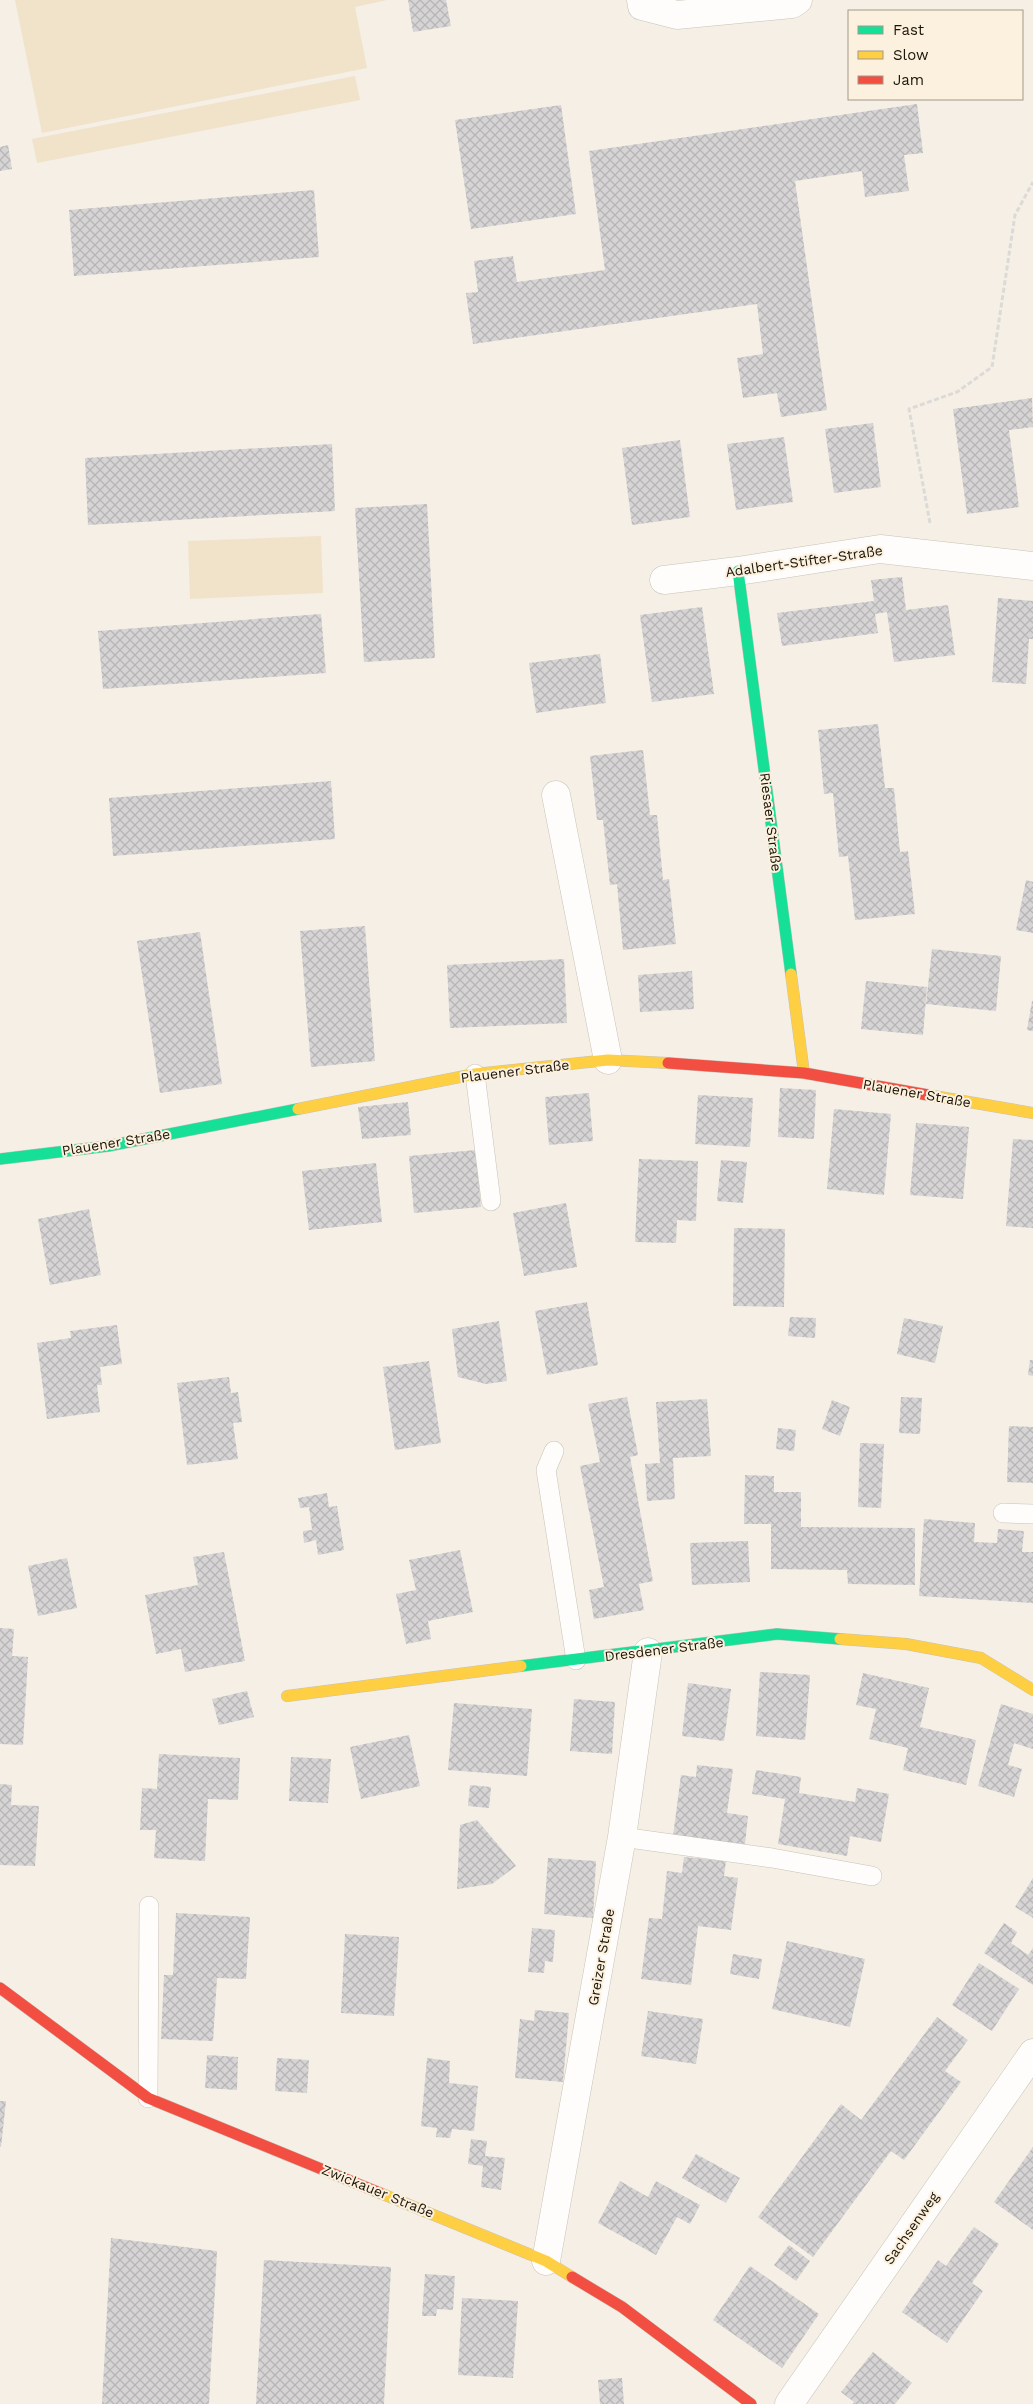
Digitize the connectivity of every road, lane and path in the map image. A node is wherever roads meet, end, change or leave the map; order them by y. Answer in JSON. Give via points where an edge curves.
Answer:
{"nodes":[{"id":1,"x":641,"y":0,"type":"edge"},
{"id":2,"x":798,"y":0,"type":"edge"},
{"id":3,"x":1033,"y":182,"type":"edge"},
{"id":4,"x":936,"y":556,"type":"junction"},
{"id":5,"x":1033,"y":566,"type":"edge"},
{"id":6,"x":738,"y":571,"type":"junction"},
{"id":7,"x":664,"y":580,"type":"dead end"},
{"id":8,"x":556,"y":795,"type":"dead end"},
{"id":9,"x":608,"y":1060,"type":"junction"},
{"id":10,"x":804,"y":1073,"type":"junction"},
{"id":11,"x":475,"y":1074,"type":"junction"},
{"id":12,"x":1033,"y":1113,"type":"edge"},
{"id":13,"x":0,"y":1159,"type":"edge"},
{"id":14,"x":491,"y":1201,"type":"dead end"},
{"id":15,"x":554,"y":1451,"type":"dead end"},
{"id":16,"x":1003,"y":1513,"type":"dead end"},
{"id":17,"x":1033,"y":1514,"type":"edge"},
{"id":18,"x":648,"y":1652,"type":"junction"},
{"id":19,"x":576,"y":1660,"type":"junction"},
{"id":20,"x":1033,"y":1690,"type":"edge"},
{"id":21,"x":287,"y":1696,"type":"dead end"},
{"id":22,"x":622,"y":1837,"type":"junction"},
{"id":23,"x":872,"y":1876,"type":"dead end"},
{"id":24,"x":149,"y":1906,"type":"dead end"},
{"id":25,"x":0,"y":1988,"type":"edge"},
{"id":26,"x":1033,"y":2053,"type":"edge"},
{"id":27,"x":148,"y":2098,"type":"junction"},
{"id":28,"x":546,"y":2260,"type":"junction"},
{"id":29,"x":751,"y":2404,"type":"edge"},
{"id":30,"x":789,"y":2404,"type":"edge"}],
"edges":[{"from":1,"to":2,"type":"street","via":[[642,6],[677,15],[792,4]]},
{"from":3,"to":4,"type":"path","via":[[1015,215],[992,367],[957,392],[909,408]]},
{"from":4,"to":5,"type":"street","name":"Adalbert-Stifter-Straße"},
{"from":4,"to":6,"type":"street","name":"Adalbert-Stifter-Straße","via":[[880,549]]},
{"from":6,"to":7,"type":"street","name":"Adalbert-Stifter-Straße"},
{"from":6,"to":10,"type":"street","name":"Riesaer Straße"},
{"from":8,"to":9,"type":"street"},
{"from":9,"to":10,"type":"street","name":"Plauener Straße"},
{"from":9,"to":11,"type":"street","name":"Plauener Straße"},
{"from":10,"to":12,"type":"street","name":"Plauener Straße"},
{"from":11,"to":13,"type":"street","name":"Plauener Straße","via":[[108,1146]]},
{"from":11,"to":14,"type":"lane"},
{"from":15,"to":19,"type":"lane","via":[[546,1470]]},
{"from":16,"to":17,"type":"lane"},
{"from":18,"to":19,"type":"street","name":"Dresdener Straße"},
{"from":18,"to":20,"type":"street","name":"Dresdener Straße","via":[[777,1634],[906,1644],[981,1658]]},
{"from":18,"to":22,"type":"street","name":"Greizer Straße"},
{"from":19,"to":21,"type":"street","name":"Dresdener Straße"},
{"from":22,"to":23,"type":"lane"},
{"from":22,"to":28,"type":"street","name":"Greizer Straße"},
{"from":24,"to":27,"type":"lane"},
{"from":25,"to":27,"type":"street","name":"Zwickauer Straße"},
{"from":26,"to":30,"type":"street","name":"Sachsenweg"},
{"from":27,"to":28,"type":"street","name":"Zwickauer Straße"},
{"from":28,"to":29,"type":"street","name":"Zwickauer Straße","via":[[622,2307]]}]}
